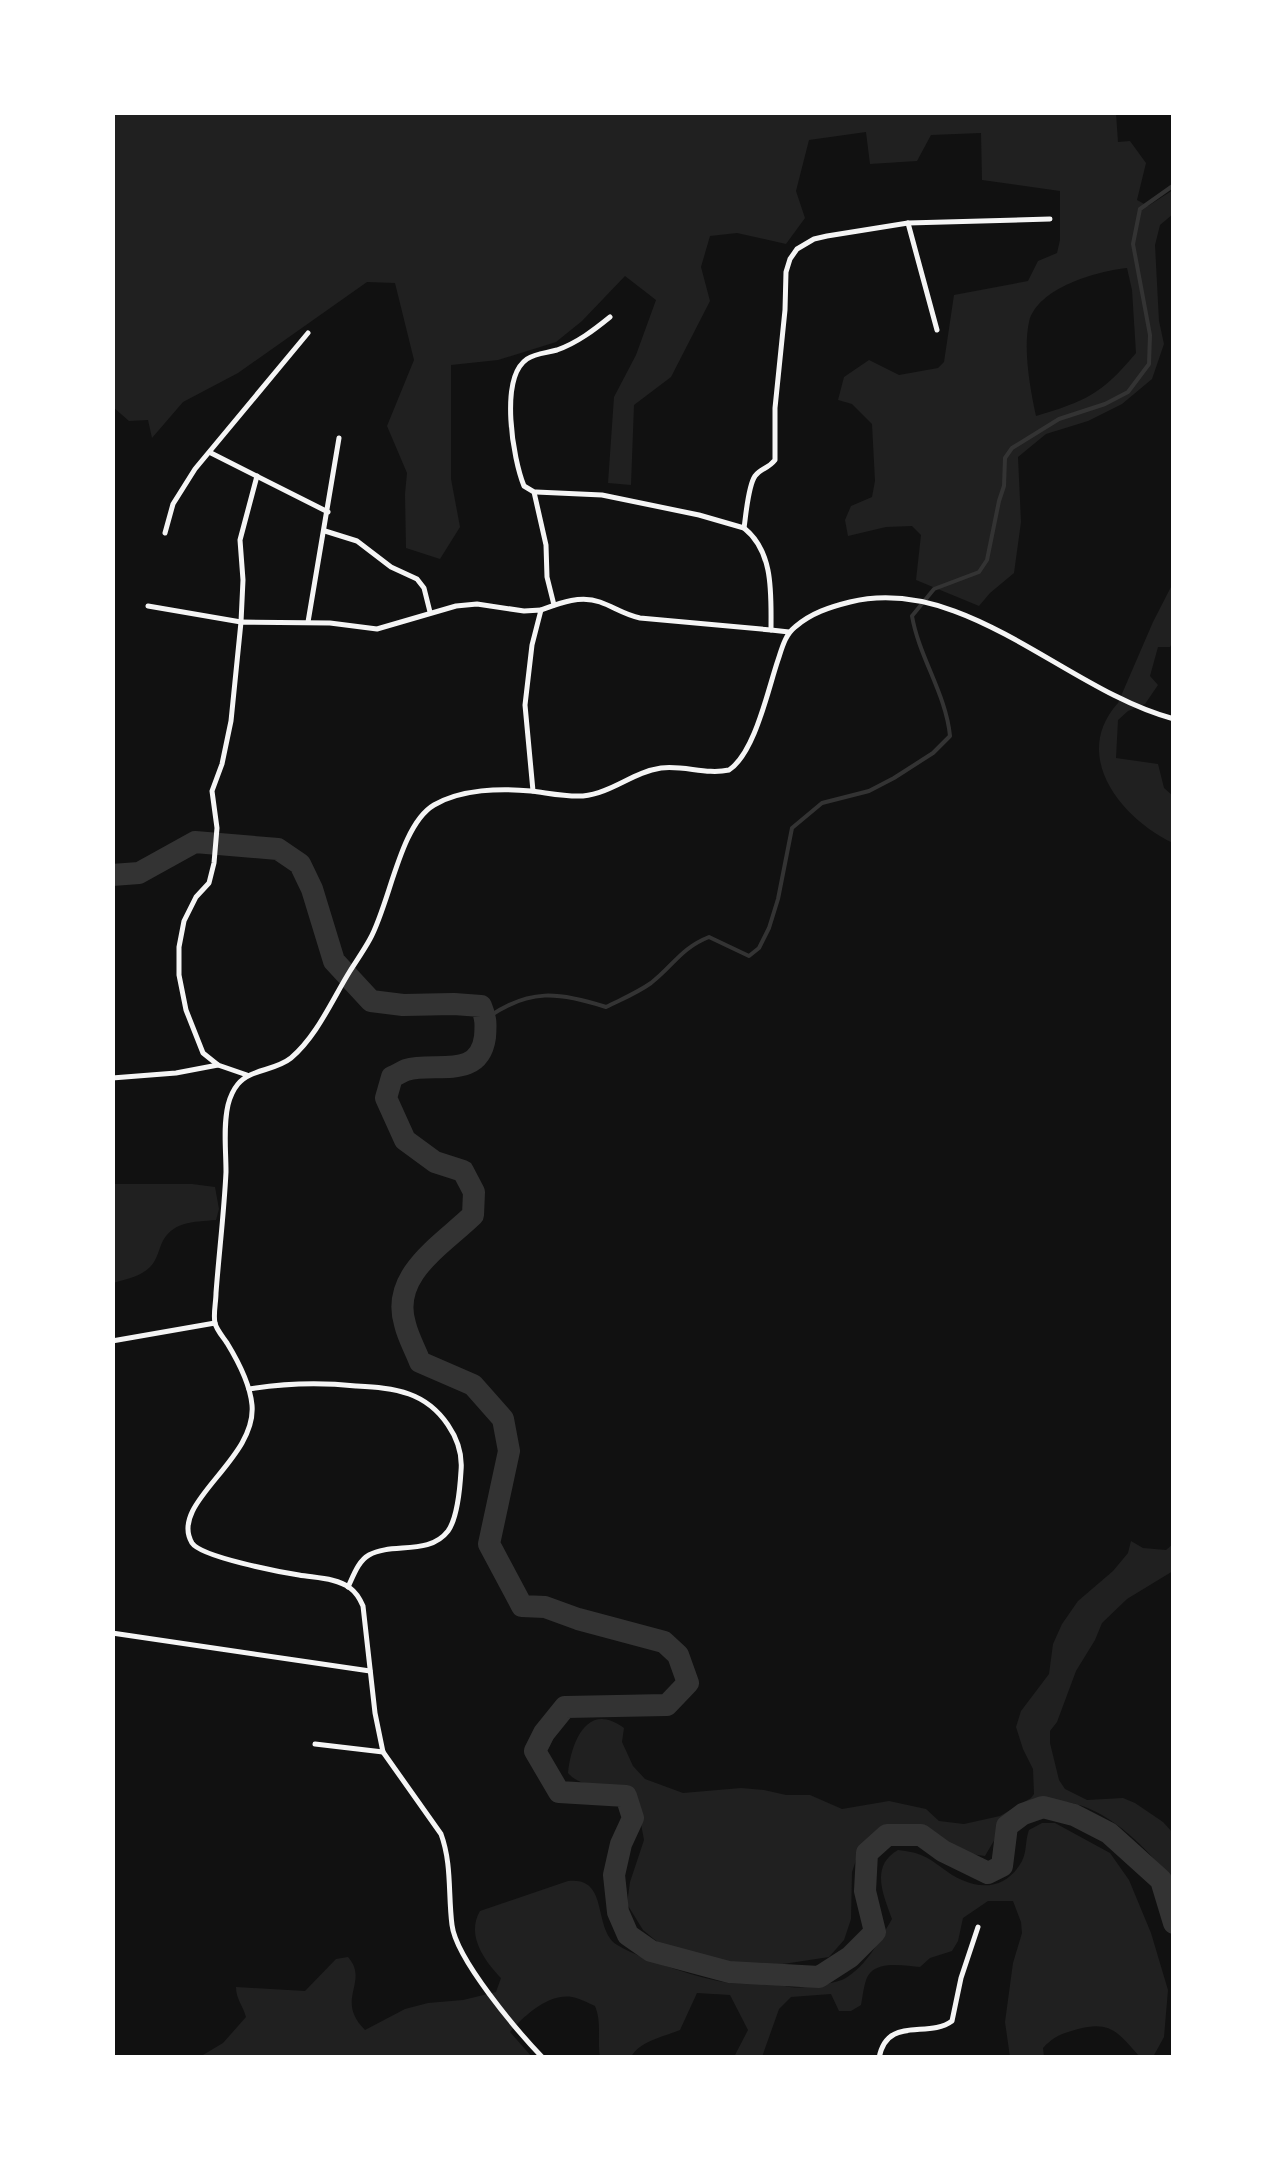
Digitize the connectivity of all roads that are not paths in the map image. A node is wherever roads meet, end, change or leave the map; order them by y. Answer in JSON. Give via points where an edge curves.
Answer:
{"nodes":[{"id":1,"x":1050,"y":220,"type":"dead end"},
{"id":2,"x":908,"y":223,"type":"junction"},
{"id":3,"x":610,"y":317,"type":"dead end"},
{"id":4,"x":937,"y":330,"type":"dead end"},
{"id":5,"x":308,"y":333,"type":"dead end"},
{"id":6,"x":339,"y":438,"type":"dead end"},
{"id":7,"x":211,"y":452,"type":"junction"},
{"id":8,"x":257,"y":476,"type":"junction"},
{"id":9,"x":534,"y":492,"type":"junction"},
{"id":10,"x":328,"y":512,"type":"junction"},
{"id":11,"x":744,"y":528,"type":"junction"},
{"id":12,"x":324,"y":531,"type":"junction"},
{"id":13,"x":165,"y":533,"type":"dead end"},
{"id":14,"x":554,"y":605,"type":"junction"},
{"id":15,"x":148,"y":606,"type":"dead end"},
{"id":16,"x":541,"y":610,"type":"junction"},
{"id":17,"x":430,"y":612,"type":"junction"},
{"id":18,"x":240,"y":622,"type":"junction"},
{"id":19,"x":308,"y":622,"type":"junction"},
{"id":20,"x":771,"y":630,"type":"junction"},
{"id":21,"x":789,"y":632,"type":"junction"},
{"id":22,"x":1174,"y":719,"type":"edge"},
{"id":23,"x":532,"y":791,"type":"junction"},
{"id":24,"x":218,"y":1066,"type":"junction"},
{"id":25,"x":247,"y":1076,"type":"junction"},
{"id":26,"x":112,"y":1078,"type":"edge"},
{"id":27,"x":215,"y":1323,"type":"junction"},
{"id":28,"x":112,"y":1340,"type":"edge"},
{"id":29,"x":249,"y":1389,"type":"junction"},
{"id":30,"x":348,"y":1587,"type":"junction"},
{"id":31,"x":112,"y":1633,"type":"edge"},
{"id":32,"x":370,"y":1671,"type":"junction"},
{"id":33,"x":315,"y":1744,"type":"dead end"},
{"id":34,"x":383,"y":1752,"type":"junction"},
{"id":35,"x":978,"y":1926,"type":"dead end"},
{"id":36,"x":543,"y":2058,"type":"edge"},
{"id":37,"x":879,"y":2058,"type":"edge"}],
"edges":[{"from":1,"to":2,"type":"street"},
{"from":2,"to":4,"type":"street"},
{"from":2,"to":11,"type":"street","via":[[814,239],[790,258],[776,460],[754,478]]},
{"from":3,"to":9,"type":"street","via":[[572,344],[530,357],[516,374],[515,453],[524,486]]},
{"from":5,"to":7,"type":"street"},
{"from":6,"to":10,"type":"street"},
{"from":7,"to":8,"type":"street"},
{"from":7,"to":13,"type":"street","via":[[172,504]]},
{"from":8,"to":10,"type":"street"},
{"from":8,"to":18,"type":"street","via":[[240,540]]},
{"from":9,"to":11,"type":"street","via":[[602,495]]},
{"from":9,"to":14,"type":"street"},
{"from":10,"to":12,"type":"street"},
{"from":11,"to":20,"type":"street","via":[[756,538],[767,567]]},
{"from":12,"to":17,"type":"street","via":[[357,541],[417,579]]},
{"from":12,"to":19,"type":"street"},
{"from":14,"to":16,"type":"street"},
{"from":14,"to":20,"type":"street","via":[[593,600],[640,618]]},
{"from":15,"to":18,"type":"street"},
{"from":16,"to":17,"type":"street","via":[[477,604]]},
{"from":16,"to":23,"type":"street","via":[[526,705]]},
{"from":17,"to":19,"type":"street","via":[[377,629]]},
{"from":18,"to":19,"type":"street"},
{"from":18,"to":24,"type":"street","via":[[231,720],[212,791],[214,863],[184,921],[179,948],[194,1035]]},
{"from":20,"to":21,"type":"street"},
{"from":21,"to":22,"type":"street","via":[[813,614],[860,600],[887,596],[935,604],[1102,690]]},
{"from":21,"to":23,"type":"street","via":[[735,766],[720,772],[659,768],[580,796]]},
{"from":23,"to":25,"type":"street","via":[[454,797],[418,818],[368,944],[315,1030],[288,1061]]},
{"from":24,"to":25,"type":"street"},
{"from":24,"to":26,"type":"street"},
{"from":25,"to":27,"type":"street","via":[[228,1105]]},
{"from":27,"to":28,"type":"street"},
{"from":27,"to":29,"type":"street"},
{"from":29,"to":30,"type":"street","via":[[252,1423],[192,1510],[191,1542],[208,1554]]},
{"from":29,"to":30,"type":"street","via":[[315,1382],[394,1390],[426,1404],[454,1433],[461,1477],[446,1533],[429,1544],[369,1555]]},
{"from":30,"to":32,"type":"street","via":[[363,1606]]},
{"from":31,"to":32,"type":"street"},
{"from":32,"to":34,"type":"street"},
{"from":33,"to":34,"type":"street"},
{"from":34,"to":36,"type":"street","via":[[441,1834],[458,1947]]},
{"from":35,"to":37,"type":"street","via":[[952,2021],[892,2035]]}]}
